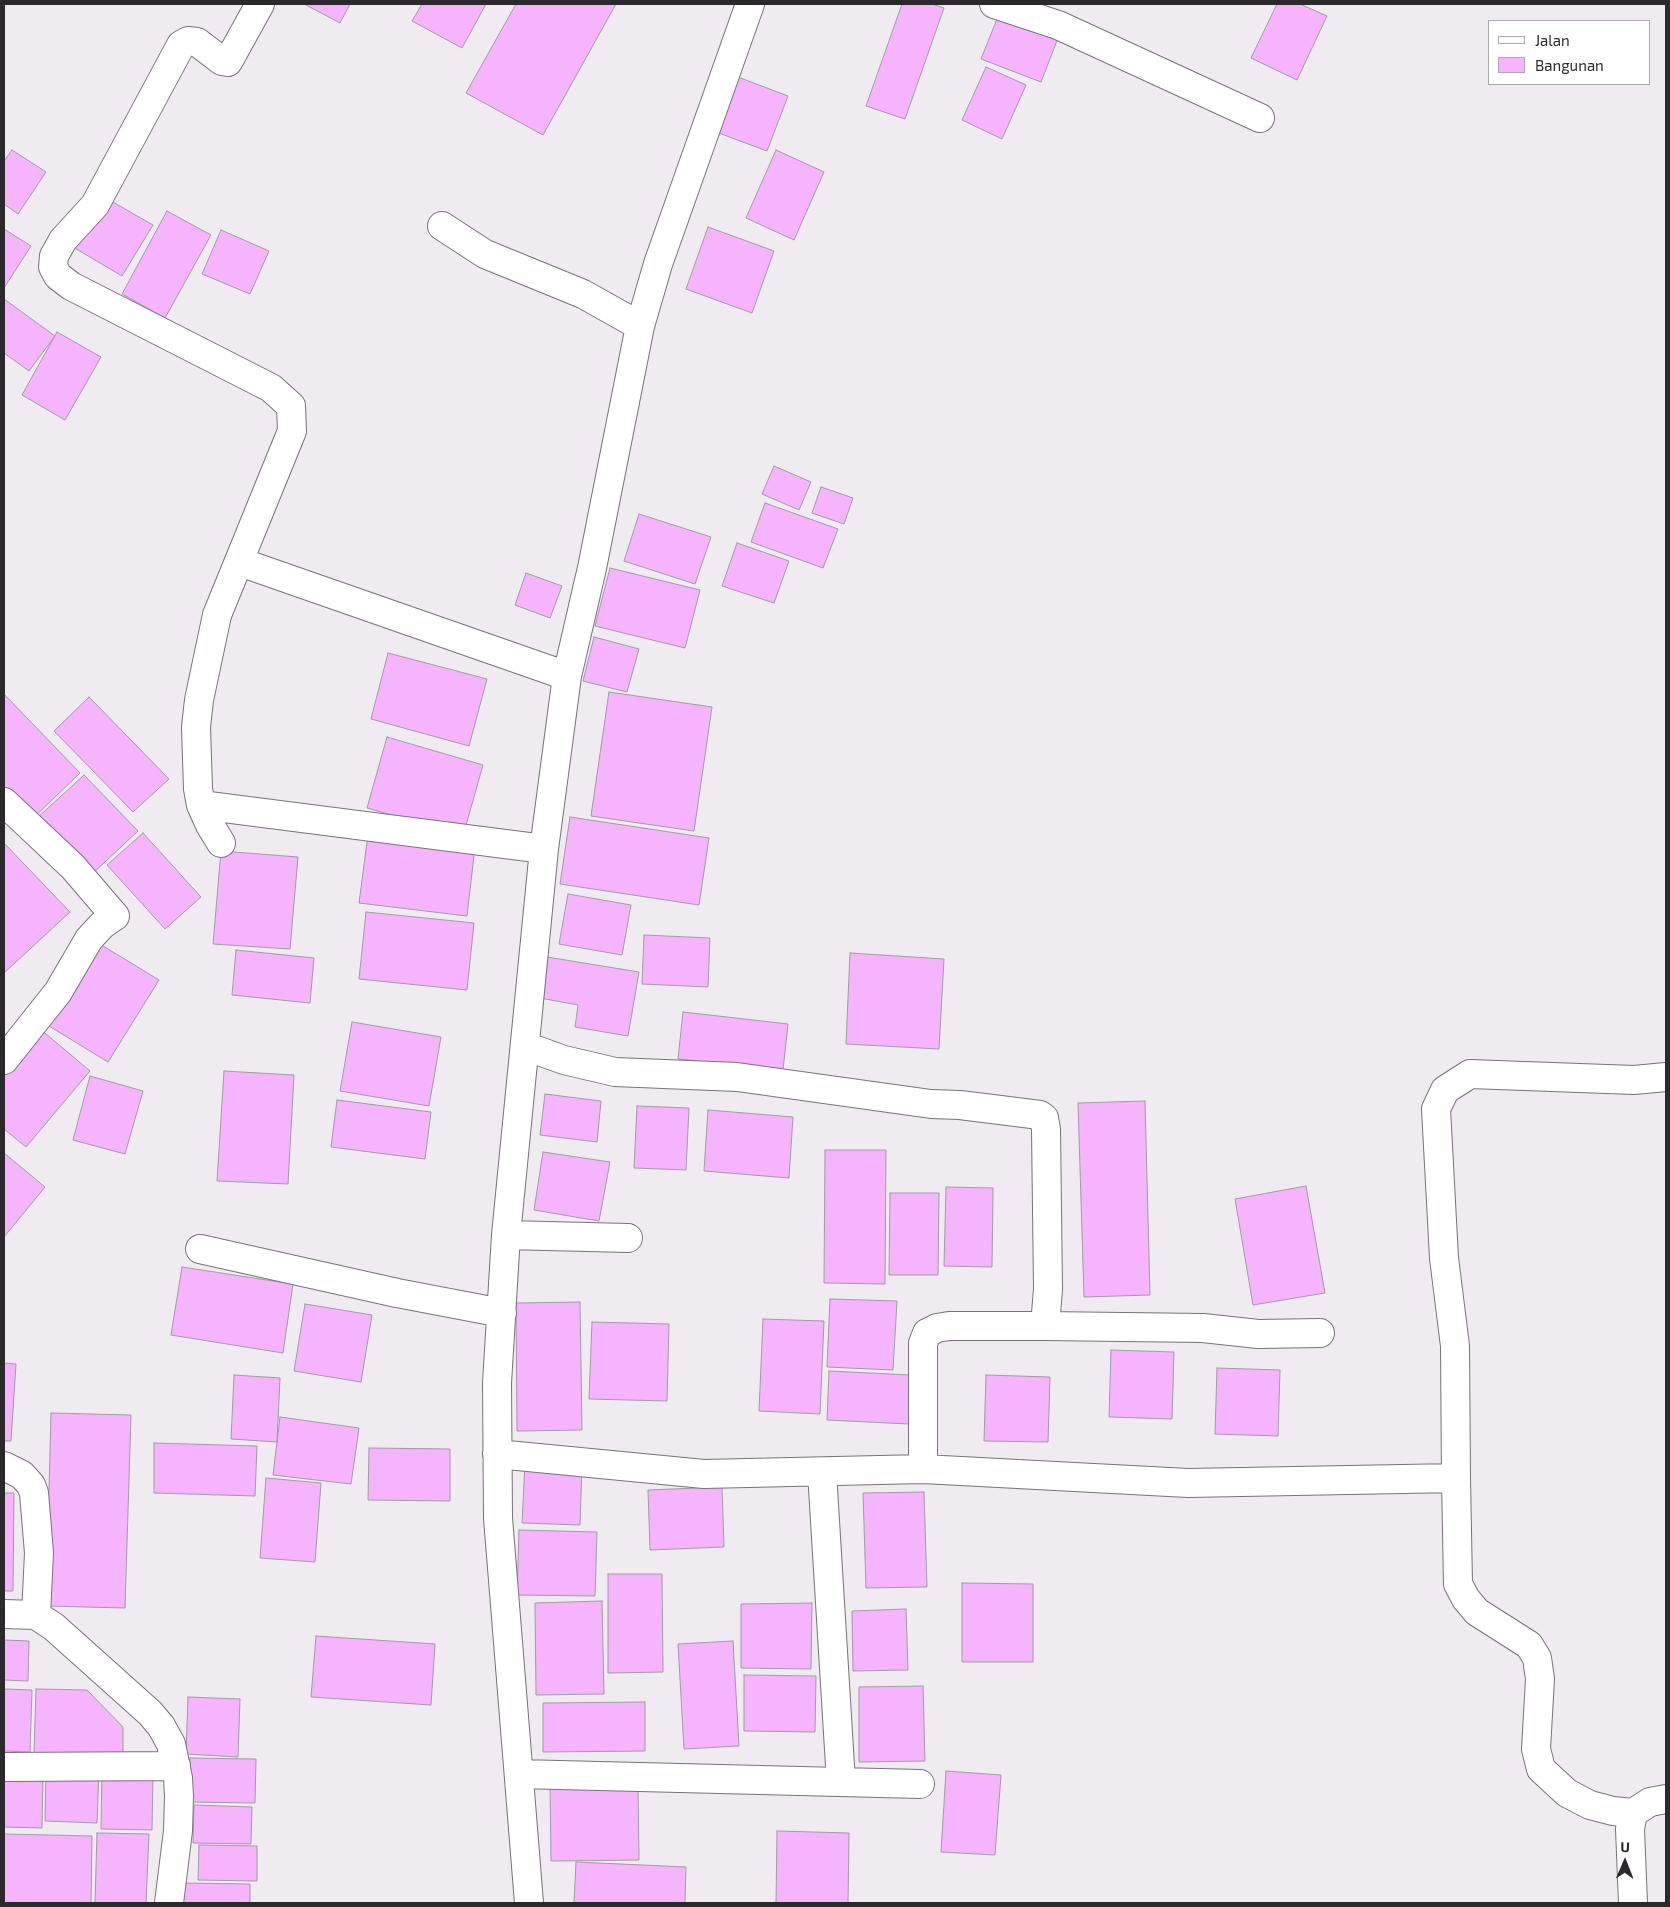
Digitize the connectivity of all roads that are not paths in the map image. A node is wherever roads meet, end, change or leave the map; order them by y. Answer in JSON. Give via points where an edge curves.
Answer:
{"nodes":[{"id":1,"x":260,"y":4,"type":"edge"},
{"id":2,"x":750,"y":4,"type":"edge"},
{"id":3,"x":994,"y":4,"type":"edge"},
{"id":4,"x":1260,"y":118,"type":"dead end"},
{"id":5,"x":442,"y":226,"type":"dead end"},
{"id":6,"x":640,"y":326,"type":"junction"},
{"id":7,"x":240,"y":562,"type":"junction"},
{"id":8,"x":567,"y":676,"type":"junction"},
{"id":9,"x":4,"y":802,"type":"edge"},
{"id":10,"x":202,"y":805,"type":"junction"},
{"id":11,"x":221,"y":843,"type":"dead end"},
{"id":12,"x":544,"y":849,"type":"junction"},
{"id":13,"x":9,"y":1043,"type":"edge"},
{"id":14,"x":525,"y":1046,"type":"junction"},
{"id":15,"x":1666,"y":1077,"type":"edge"},
{"id":16,"x":506,"y":1234,"type":"junction"},
{"id":17,"x":628,"y":1238,"type":"dead end"},
{"id":18,"x":200,"y":1249,"type":"dead end"},
{"id":19,"x":502,"y":1313,"type":"junction"},
{"id":20,"x":1045,"y":1326,"type":"junction"},
{"id":21,"x":1320,"y":1333,"type":"dead end"},
{"id":22,"x":497,"y":1454,"type":"junction"},
{"id":23,"x":4,"y":1466,"type":"edge"},
{"id":24,"x":923,"y":1469,"type":"junction"},
{"id":25,"x":822,"y":1472,"type":"junction"},
{"id":26,"x":1456,"y":1478,"type":"junction"},
{"id":27,"x":4,"y":1614,"type":"edge"},
{"id":28,"x":36,"y":1615,"type":"junction"},
{"id":29,"x":176,"y":1766,"type":"junction"},
{"id":30,"x":4,"y":1767,"type":"edge"},
{"id":31,"x":519,"y":1774,"type":"junction"},
{"id":32,"x":841,"y":1782,"type":"junction"},
{"id":33,"x":920,"y":1784,"type":"dead end"},
{"id":34,"x":1666,"y":1799,"type":"edge"},
{"id":35,"x":1633,"y":1813,"type":"junction"},
{"id":36,"x":169,"y":1903,"type":"edge"},
{"id":37,"x":528,"y":1903,"type":"edge"},
{"id":38,"x":1633,"y":1903,"type":"edge"}],
"edges":[{"from":1,"to":7,"type":"street","via":[[226,62],[197,42],[188,41],[181,45],[95,205],[63,240],[54,256],[53,267],[58,276],[71,286],[272,388],[291,406],[292,430]]},
{"from":2,"to":6,"type":"street","via":[[658,264]]},
{"from":3,"to":4,"type":"street","via":[[1058,26]]},
{"from":5,"to":6,"type":"street","via":[[485,254],[583,294]]},
{"from":6,"to":8,"type":"street"},
{"from":7,"to":8,"type":"street"},
{"from":7,"to":10,"type":"street","via":[[217,615],[199,700],[196,764]]},
{"from":8,"to":12,"type":"street"},
{"from":9,"to":13,"type":"street","via":[[73,867],[115,916],[89,939],[58,992]]},
{"from":10,"to":11,"type":"street"},
{"from":10,"to":12,"type":"street"},
{"from":12,"to":14,"type":"street"},
{"from":14,"to":16,"type":"street"},
{"from":14,"to":20,"type":"street","via":[[564,1060],[615,1072],[737,1077],[932,1104],[1040,1115],[1046,1129],[1048,1289]]},
{"from":15,"to":26,"type":"street","via":[[1634,1080],[1470,1074],[1445,1090],[1436,1109],[1444,1258],[1455,1346]]},
{"from":16,"to":17,"type":"street"},
{"from":16,"to":19,"type":"street"},
{"from":18,"to":19,"type":"street"},
{"from":19,"to":22,"type":"street","via":[[497,1383]]},
{"from":20,"to":21,"type":"street","via":[[1203,1328],[1258,1334]]},
{"from":20,"to":24,"type":"street","via":[[949,1326],[931,1329],[927,1333],[923,1352]]},
{"from":22,"to":25,"type":"street","via":[[704,1474]]},
{"from":22,"to":31,"type":"street","via":[[498,1518]]},
{"from":23,"to":28,"type":"street","via":[[22,1476],[34,1493],[39,1553]]},
{"from":24,"to":25,"type":"street"},
{"from":24,"to":26,"type":"street","via":[[1188,1483]]},
{"from":25,"to":32,"type":"street"},
{"from":26,"to":35,"type":"street","via":[[1458,1584],[1477,1612],[1529,1645],[1537,1658],[1540,1679],[1536,1749],[1541,1769],[1567,1793],[1590,1805]]},
{"from":27,"to":28,"type":"street"},
{"from":28,"to":29,"type":"street","via":[[150,1713],[171,1744]]},
{"from":29,"to":30,"type":"street"},
{"from":29,"to":36,"type":"street","via":[[179,1810]]},
{"from":31,"to":32,"type":"street"},
{"from":31,"to":37,"type":"street"},
{"from":32,"to":33,"type":"street"},
{"from":34,"to":35,"type":"street","via":[[1650,1802]]},
{"from":35,"to":38,"type":"street","via":[[1630,1829]]}]}
